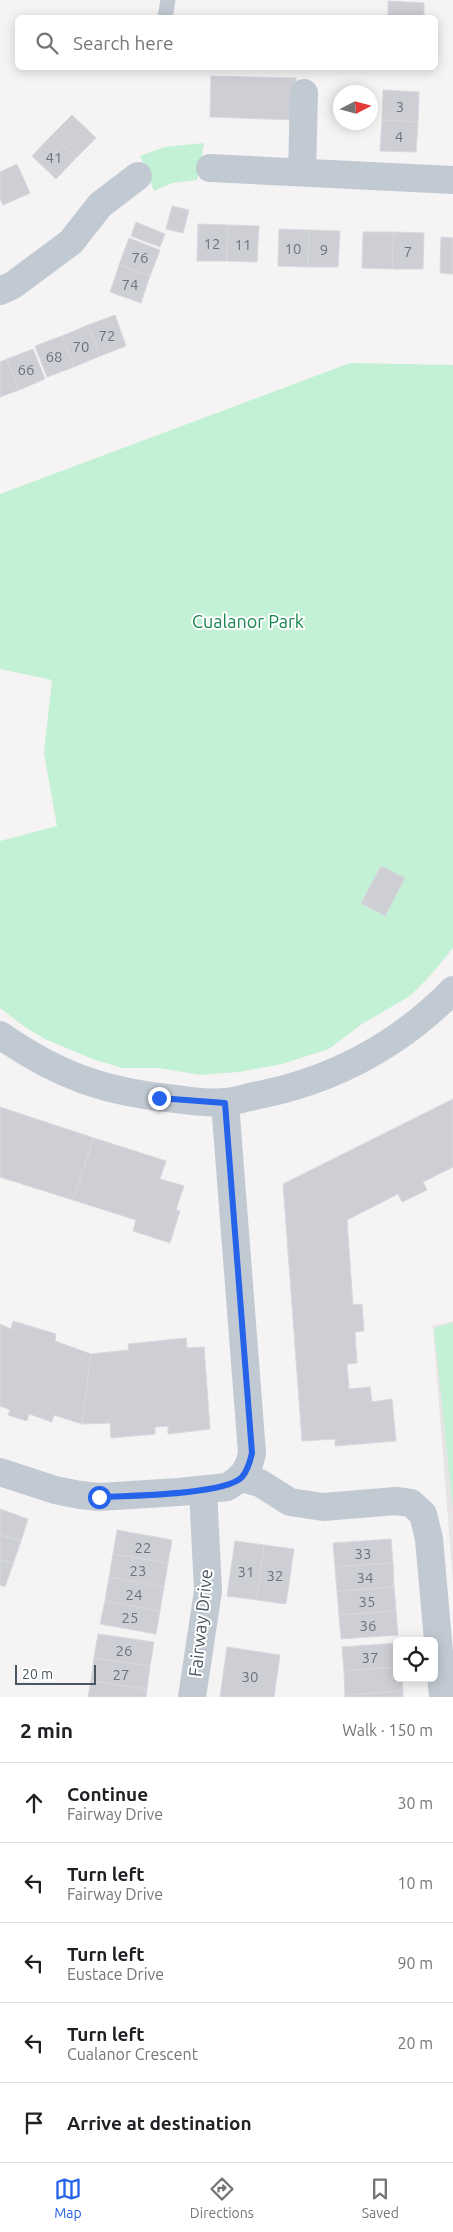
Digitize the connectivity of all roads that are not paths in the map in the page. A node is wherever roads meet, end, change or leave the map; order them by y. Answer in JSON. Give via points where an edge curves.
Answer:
{"nodes":[{"id":1,"x":168,"y":0,"type":"edge"},
{"id":2,"x":166,"y":15,"type":"edge"},
{"id":3,"x":304,"y":93,"type":"dead end"},
{"id":4,"x":210,"y":168,"type":"dead end"},
{"id":5,"x":302,"y":172,"type":"junction"},
{"id":6,"x":138,"y":176,"type":"dead end"},
{"id":7,"x":453,"y":180,"type":"edge"},
{"id":8,"x":0,"y":291,"type":"edge"},
{"id":9,"x":453,"y":990,"type":"edge"},
{"id":10,"x":0,"y":1035,"type":"edge"},
{"id":11,"x":225,"y":1103,"type":"junction"},
{"id":12,"x":246,"y":1471,"type":"junction"},
{"id":13,"x":0,"y":1472,"type":"edge"},
{"id":14,"x":203,"y":1490,"type":"junction"},
{"id":15,"x":192,"y":1697,"type":"edge"},
{"id":16,"x":443,"y":1697,"type":"edge"}],
"edges":[{"from":1,"to":2,"type":"lane"},
{"from":3,"to":5,"type":"street"},
{"from":4,"to":5,"type":"street"},
{"from":5,"to":7,"type":"street"},
{"from":6,"to":8,"type":"street","via":[[100,205],[71,242]]},
{"from":9,"to":11,"type":"street","via":[[402,1034],[341,1070],[291,1088]]},
{"from":10,"to":11,"type":"street","via":[[59,1071],[105,1087],[159,1098]]},
{"from":11,"to":12,"type":"street","via":[[252,1453]]},
{"from":12,"to":14,"type":"street","via":[[227,1487]]},
{"from":12,"to":16,"type":"street","via":[[290,1502],[323,1507],[396,1501],[410,1504],[422,1514],[429,1539]]},
{"from":13,"to":14,"type":"street","via":[[80,1495],[118,1496]]},
{"from":14,"to":15,"type":"street","name":"Fairway Drive","via":[[208,1592]]}]}
